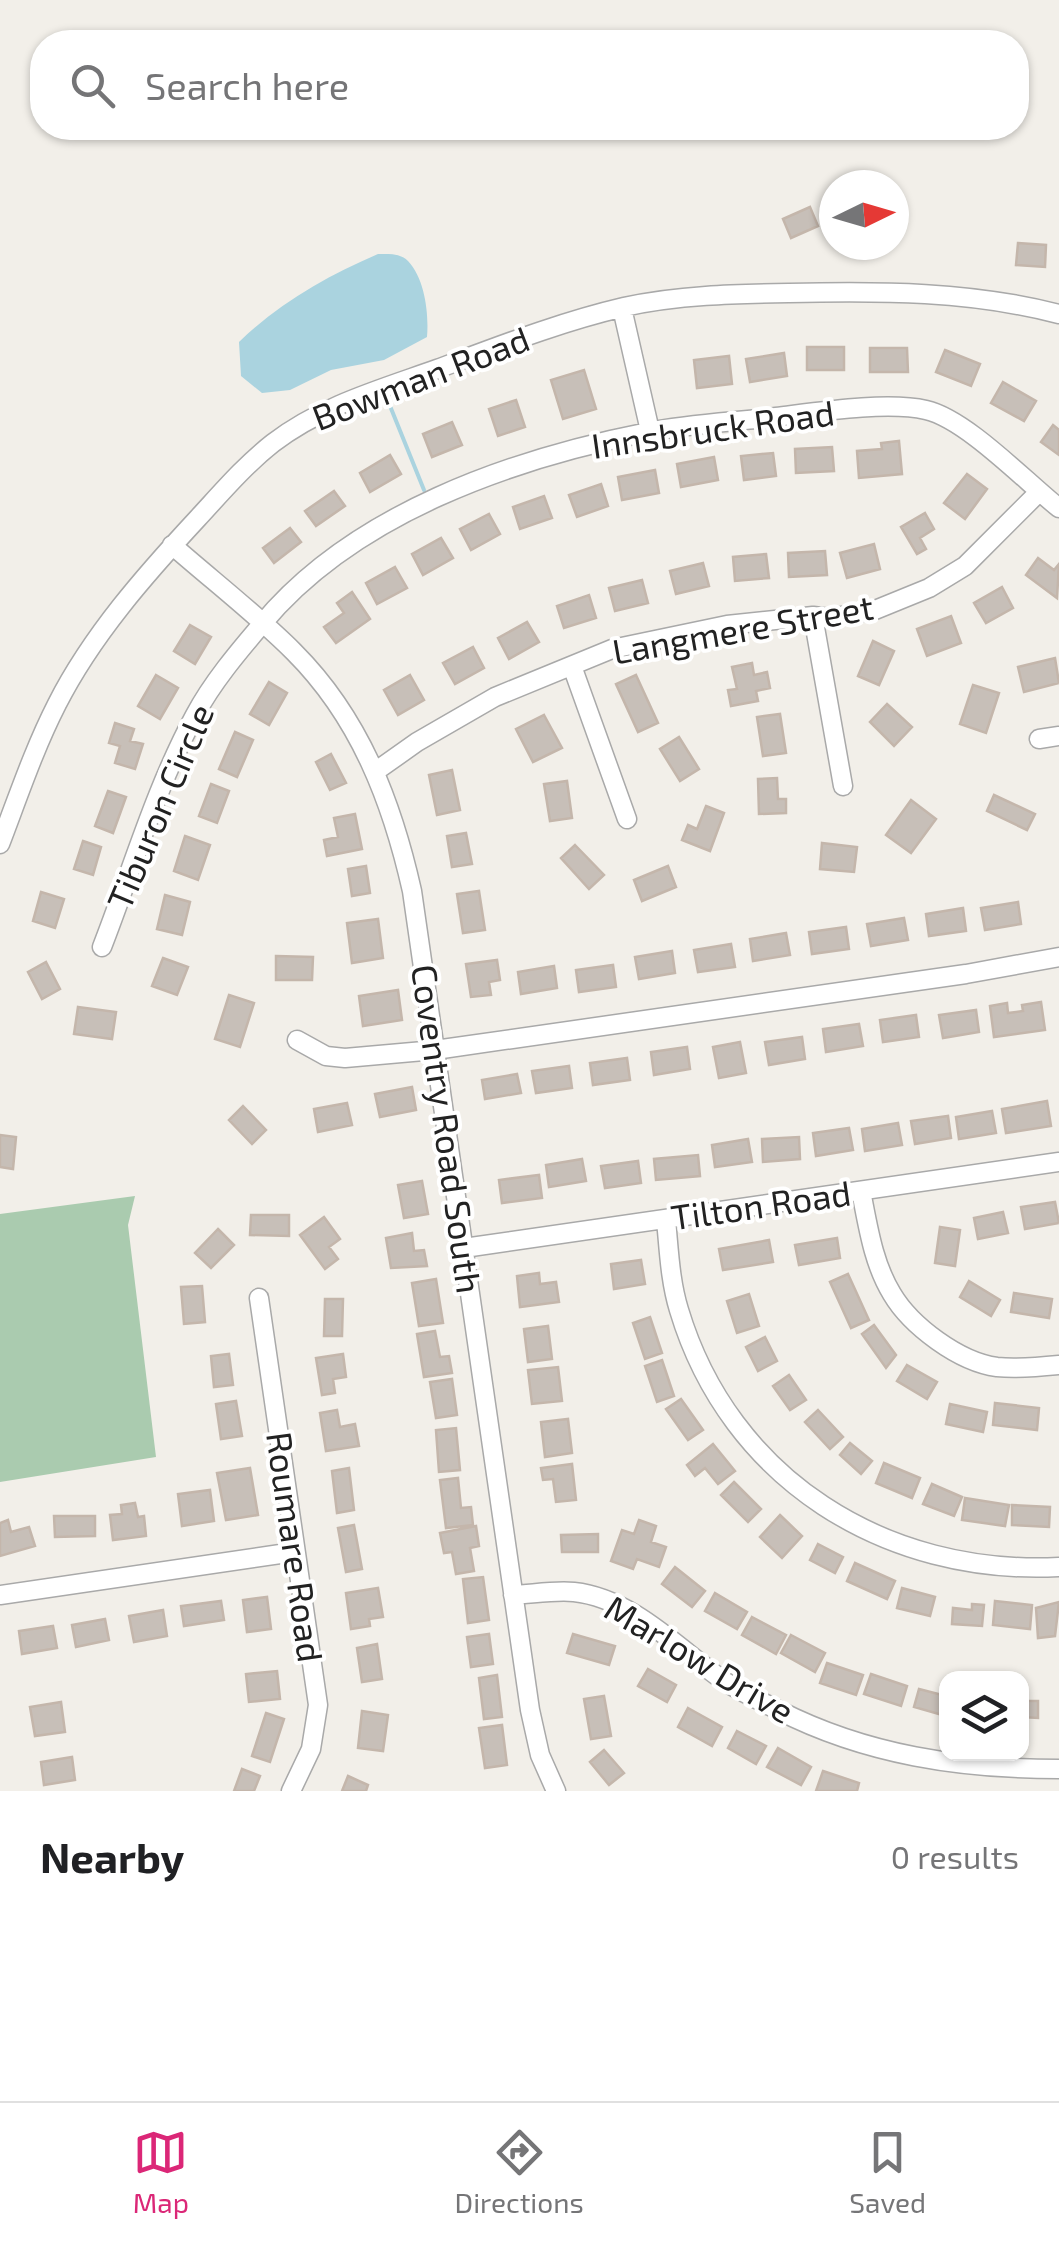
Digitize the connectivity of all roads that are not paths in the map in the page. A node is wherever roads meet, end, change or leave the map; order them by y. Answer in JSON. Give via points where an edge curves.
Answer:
{"nodes":[{"id":1,"x":622,"y":308,"type":"junction"},
{"id":2,"x":1059,"y":314,"type":"edge"},
{"id":3,"x":650,"y":432,"type":"junction"},
{"id":4,"x":1039,"y":492,"type":"junction"},
{"id":5,"x":1059,"y":508,"type":"edge"},
{"id":6,"x":172,"y":545,"type":"junction"},
{"id":7,"x":813,"y":616,"type":"junction"},
{"id":8,"x":262,"y":622,"type":"junction"},
{"id":9,"x":572,"y":666,"type":"junction"},
{"id":10,"x":1059,"y":736,"type":"edge"},
{"id":11,"x":1039,"y":740,"type":"dead end"},
{"id":12,"x":376,"y":771,"type":"junction"},
{"id":13,"x":843,"y":786,"type":"dead end"},
{"id":14,"x":626,"y":819,"type":"dead end"},
{"id":15,"x":0,"y":844,"type":"edge"},
{"id":16,"x":102,"y":947,"type":"dead end"},
{"id":17,"x":1059,"y":957,"type":"edge"},
{"id":18,"x":296,"y":1040,"type":"dead end"},
{"id":19,"x":435,"y":1050,"type":"junction"},
{"id":20,"x":1059,"y":1162,"type":"edge"},
{"id":21,"x":861,"y":1191,"type":"junction"},
{"id":22,"x":666,"y":1220,"type":"junction"},
{"id":23,"x":464,"y":1248,"type":"junction"},
{"id":24,"x":259,"y":1298,"type":"dead end"},
{"id":25,"x":1059,"y":1365,"type":"edge"},
{"id":26,"x":294,"y":1552,"type":"junction"},
{"id":27,"x":1059,"y":1567,"type":"edge"},
{"id":28,"x":513,"y":1595,"type":"junction"},
{"id":29,"x":0,"y":1596,"type":"edge"},
{"id":30,"x":1059,"y":1769,"type":"edge"},
{"id":31,"x":291,"y":1791,"type":"edge"},
{"id":32,"x":556,"y":1791,"type":"edge"}],
"edges":[{"from":1,"to":2,"type":"street","name":"Bowman Road","via":[[725,294],[876,291],[950,294]]},
{"from":1,"to":3,"type":"street"},
{"from":1,"to":6,"type":"street","name":"Bowman Road","via":[[526,336],[325,412],[243,469]]},
{"from":3,"to":4,"type":"street","name":"Innsbruck Road","via":[[810,413],[929,410],[955,421]]},
{"from":3,"to":8,"type":"street","name":"Innsbruck Road","via":[[572,450],[405,511],[359,539]]},
{"from":4,"to":5,"type":"street","name":"Innsbruck Road"},
{"from":4,"to":7,"type":"street","name":"Langmere Street","via":[[979,554],[928,588],[875,610]]},
{"from":6,"to":8,"type":"street","name":"Coventry Road South"},
{"from":6,"to":15,"type":"street","name":"Bowman Road","via":[[74,674]]},
{"from":7,"to":9,"type":"street","name":"Langmere Street","via":[[651,638]]},
{"from":7,"to":13,"type":"street"},
{"from":8,"to":12,"type":"street","name":"Coventry Road South","via":[[323,684]]},
{"from":8,"to":16,"type":"street","name":"Tiburon Circle","via":[[195,714]]},
{"from":9,"to":12,"type":"street","name":"Langmere Street","via":[[494,697]]},
{"from":9,"to":14,"type":"street"},
{"from":10,"to":11,"type":"street"},
{"from":12,"to":19,"type":"street","name":"Coventry Road South","via":[[412,890]]},
{"from":17,"to":19,"type":"street"},
{"from":18,"to":19,"type":"street","via":[[344,1058]]},
{"from":19,"to":23,"type":"street","name":"Coventry Road South"},
{"from":20,"to":21,"type":"street","name":"Tilton Road"},
{"from":21,"to":22,"type":"street","name":"Tilton Road"},
{"from":21,"to":25,"type":"street","via":[[874,1254],[908,1317],[941,1344],[987,1364]]},
{"from":22,"to":23,"type":"street","name":"Tilton Road"},
{"from":22,"to":27,"type":"street","via":[[678,1308],[701,1369],[728,1412],[784,1475],[832,1512],[922,1554],[994,1568]]},
{"from":23,"to":28,"type":"street","name":"Coventry Road South"},
{"from":24,"to":26,"type":"street","name":"Roumare Road"},
{"from":26,"to":29,"type":"street"},
{"from":26,"to":31,"type":"street","name":"Roumare Road","via":[[318,1705],[310,1749]]},
{"from":28,"to":30,"type":"street","name":"Marlow Drive","via":[[595,1597],[636,1616],[730,1685],[824,1732],[876,1749],[1004,1769]]},
{"from":28,"to":32,"type":"street","name":"Coventry Road South","via":[[533,1725]]}]}
